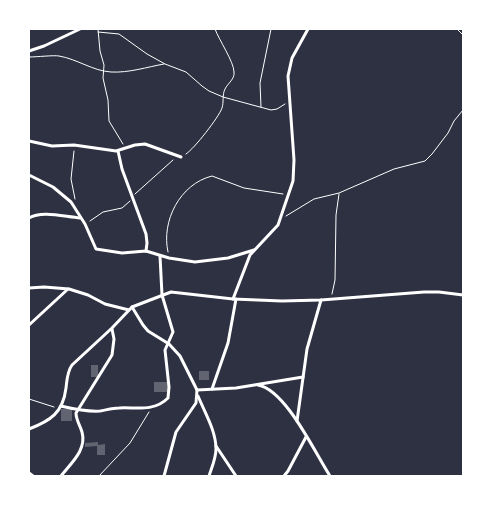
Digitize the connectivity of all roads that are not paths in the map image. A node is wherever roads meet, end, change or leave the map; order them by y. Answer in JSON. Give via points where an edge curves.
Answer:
{"nodes":[{"id":1,"x":80,"y":29,"type":"edge"},
{"id":2,"x":308,"y":29,"type":"edge"},
{"id":3,"x":29,"y":51,"type":"edge"},
{"id":4,"x":29,"y":142,"type":"edge"},
{"id":5,"x":118,"y":151,"type":"junction"},
{"id":6,"x":181,"y":157,"type":"road end"},
{"id":7,"x":29,"y":175,"type":"edge"},
{"id":8,"x":29,"y":218,"type":"edge"},
{"id":9,"x":80,"y":218,"type":"junction"},
{"id":10,"x":254,"y":250,"type":"junction"},
{"id":11,"x":146,"y":251,"type":"junction"},
{"id":12,"x":160,"y":255,"type":"junction"},
{"id":13,"x":29,"y":288,"type":"edge"},
{"id":14,"x":69,"y":289,"type":"junction"},
{"id":15,"x":162,"y":295,"type":"junction"},
{"id":16,"x":463,"y":295,"type":"edge"},
{"id":17,"x":234,"y":299,"type":"junction"},
{"id":18,"x":321,"y":300,"type":"junction"},
{"id":19,"x":131,"y":308,"type":"junction"},
{"id":20,"x":29,"y":325,"type":"edge"},
{"id":21,"x":112,"y":328,"type":"junction"},
{"id":22,"x":168,"y":344,"type":"junction"},
{"id":23,"x":303,"y":377,"type":"junction"},
{"id":24,"x":258,"y":385,"type":"junction"},
{"id":25,"x":212,"y":389,"type":"junction"},
{"id":26,"x":197,"y":393,"type":"junction"},
{"id":27,"x":61,"y":406,"type":"junction"},
{"id":28,"x":78,"y":410,"type":"junction"},
{"id":29,"x":297,"y":421,"type":"junction"},
{"id":30,"x":29,"y":429,"type":"edge"},
{"id":31,"x":306,"y":437,"type":"junction"},
{"id":32,"x":216,"y":446,"type":"junction"},
{"id":33,"x":29,"y":473,"type":"edge"},
{"id":34,"x":33,"y":476,"type":"edge"},
{"id":35,"x":61,"y":476,"type":"edge"},
{"id":36,"x":164,"y":476,"type":"edge"},
{"id":37,"x":209,"y":476,"type":"edge"},
{"id":38,"x":236,"y":476,"type":"edge"},
{"id":39,"x":284,"y":476,"type":"edge"},
{"id":40,"x":330,"y":476,"type":"edge"}],
"edges":[{"from":1,"to":3,"type":"street"},
{"from":2,"to":10,"type":"street","via":[[292,58],[289,71],[293,180],[278,225]]},
{"from":4,"to":5,"type":"street"},
{"from":5,"to":6,"type":"street","via":[[145,144]]},
{"from":5,"to":11,"type":"street","via":[[146,234]]},
{"from":7,"to":9,"type":"street","via":[[67,198]]},
{"from":8,"to":9,"type":"street","via":[[34,214]]},
{"from":9,"to":11,"type":"street","via":[[96,249],[122,253]]},
{"from":10,"to":12,"type":"street","via":[[203,262],[186,262]]},
{"from":10,"to":17,"type":"street"},
{"from":11,"to":12,"type":"street"},
{"from":12,"to":15,"type":"street"},
{"from":13,"to":14,"type":"street"},
{"from":14,"to":19,"type":"street","via":[[105,304]]},
{"from":14,"to":20,"type":"street"},
{"from":15,"to":17,"type":"street","via":[[177,291]]},
{"from":15,"to":19,"type":"street"},
{"from":15,"to":22,"type":"street","via":[[172,330]]},
{"from":16,"to":18,"type":"street","via":[[424,292]]},
{"from":17,"to":18,"type":"street"},
{"from":17,"to":25,"type":"street","via":[[228,343]]},
{"from":18,"to":23,"type":"street"},
{"from":19,"to":21,"type":"street"},
{"from":19,"to":22,"type":"street","via":[[148,331]]},
{"from":21,"to":27,"type":"street","via":[[70,367]]},
{"from":21,"to":28,"type":"street","via":[[112,355]]},
{"from":22,"to":26,"type":"street","via":[[180,356]]},
{"from":22,"to":28,"type":"street","via":[[165,351],[169,396],[165,401],[155,407]]},
{"from":23,"to":24,"type":"street"},
{"from":23,"to":29,"type":"street"},
{"from":24,"to":25,"type":"street"},
{"from":24,"to":29,"type":"street","via":[[269,389]]},
{"from":25,"to":26,"type":"street"},
{"from":26,"to":32,"type":"street"},
{"from":26,"to":36,"type":"street","via":[[196,403],[176,432]]},
{"from":27,"to":28,"type":"street"},
{"from":27,"to":30,"type":"street","via":[[49,420]]},
{"from":28,"to":35,"type":"street","via":[[76,416],[83,434],[81,450]]},
{"from":29,"to":31,"type":"street"},
{"from":31,"to":39,"type":"street"},
{"from":31,"to":40,"type":"street"},
{"from":32,"to":37,"type":"street"},
{"from":32,"to":38,"type":"street"},
{"from":33,"to":34,"type":"street"}]}
